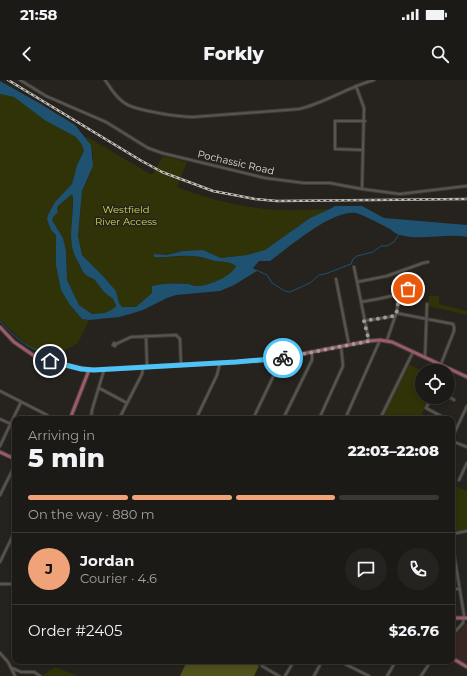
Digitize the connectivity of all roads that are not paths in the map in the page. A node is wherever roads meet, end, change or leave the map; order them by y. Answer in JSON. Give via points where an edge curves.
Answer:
{"nodes":[{"id":1,"x":20,"y":80,"type":"edge"},
{"id":2,"x":105,"y":80,"type":"edge"},
{"id":3,"x":373,"y":80,"type":"edge"},
{"id":4,"x":356,"y":86,"type":"junction"},
{"id":5,"x":365,"y":121,"type":"junction"},
{"id":6,"x":363,"y":150,"type":"junction"},
{"id":7,"x":467,"y":186,"type":"edge"},
{"id":8,"x":362,"y":189,"type":"junction"},
{"id":9,"x":428,"y":262,"type":"dead end"},
{"id":10,"x":354,"y":267,"type":"dead end"},
{"id":11,"x":336,"y":279,"type":"dead end"},
{"id":12,"x":356,"y":282,"type":"junction"},
{"id":13,"x":404,"y":292,"type":"junction"},
{"id":14,"x":399,"y":294,"type":"junction"},
{"id":15,"x":361,"y":302,"type":"junction"},
{"id":16,"x":427,"y":304,"type":"dead end"},
{"id":17,"x":396,"y":314,"type":"junction"},
{"id":18,"x":426,"y":318,"type":"junction"},
{"id":19,"x":364,"y":321,"type":"junction"},
{"id":20,"x":0,"y":327,"type":"edge"},
{"id":21,"x":146,"y":336,"type":"junction"},
{"id":22,"x":380,"y":340,"type":"junction"},
{"id":23,"x":387,"y":340,"type":"junction"},
{"id":24,"x":369,"y":341,"type":"junction"},
{"id":25,"x":116,"y":344,"type":"dead end"},
{"id":26,"x":349,"y":345,"type":"junction"},
{"id":27,"x":341,"y":346,"type":"junction"},
{"id":28,"x":413,"y":352,"type":"junction"},
{"id":29,"x":312,"y":353,"type":"junction"},
{"id":30,"x":282,"y":358,"type":"junction"},
{"id":31,"x":425,"y":358,"type":"junction"},
{"id":32,"x":220,"y":363,"type":"junction"},
{"id":33,"x":439,"y":364,"type":"edge"},
{"id":34,"x":441,"y":364,"type":"edge"},
{"id":35,"x":181,"y":366,"type":"junction"},
{"id":36,"x":143,"y":368,"type":"junction"},
{"id":37,"x":147,"y":368,"type":"junction"},
{"id":38,"x":89,"y":370,"type":"junction"},
{"id":39,"x":104,"y":370,"type":"junction"},
{"id":40,"x":455,"y":373,"type":"edge"},
{"id":41,"x":467,"y":378,"type":"edge"},
{"id":42,"x":99,"y":388,"type":"junction"},
{"id":43,"x":0,"y":391,"type":"edge"},
{"id":44,"x":21,"y":402,"type":"junction"},
{"id":45,"x":127,"y":403,"type":"junction"},
{"id":46,"x":428,"y":404,"type":"edge"},
{"id":47,"x":467,"y":406,"type":"edge"},
{"id":48,"x":14,"y":416,"type":"edge"},
{"id":49,"x":48,"y":416,"type":"edge"},
{"id":50,"x":71,"y":416,"type":"edge"},
{"id":51,"x":91,"y":416,"type":"edge"},
{"id":52,"x":120,"y":416,"type":"edge"},
{"id":53,"x":197,"y":416,"type":"edge"},
{"id":54,"x":254,"y":416,"type":"edge"},
{"id":55,"x":284,"y":416,"type":"edge"},
{"id":56,"x":320,"y":416,"type":"edge"},
{"id":57,"x":345,"y":416,"type":"edge"},
{"id":58,"x":381,"y":416,"type":"edge"},
{"id":59,"x":441,"y":416,"type":"dead end"},
{"id":60,"x":0,"y":419,"type":"edge"},
{"id":61,"x":11,"y":423,"type":"joint"},
{"id":62,"x":455,"y":432,"type":"edge"},
{"id":63,"x":455,"y":441,"type":"edge"},
{"id":64,"x":0,"y":446,"type":"edge"},
{"id":65,"x":467,"y":447,"type":"edge"},
{"id":66,"x":0,"y":452,"type":"edge"},
{"id":67,"x":12,"y":458,"type":"edge"},
{"id":68,"x":467,"y":463,"type":"edge"},
{"id":69,"x":12,"y":471,"type":"edge"},
{"id":70,"x":459,"y":480,"type":"dead end"},
{"id":71,"x":0,"y":495,"type":"edge"},
{"id":72,"x":467,"y":531,"type":"edge"},
{"id":73,"x":455,"y":533,"type":"edge"},
{"id":74,"x":12,"y":537,"type":"edge"},
{"id":75,"x":455,"y":558,"type":"edge"},
{"id":76,"x":0,"y":562,"type":"edge"},
{"id":77,"x":456,"y":564,"type":"joint"},
{"id":78,"x":0,"y":584,"type":"edge"},
{"id":79,"x":12,"y":584,"type":"edge"},
{"id":80,"x":455,"y":589,"type":"edge"},
{"id":81,"x":460,"y":589,"type":"junction"},
{"id":82,"x":465,"y":618,"type":"edge"},
{"id":83,"x":455,"y":632,"type":"edge"},
{"id":84,"x":0,"y":653,"type":"edge"},
{"id":85,"x":455,"y":660,"type":"edge"},
{"id":86,"x":292,"y":664,"type":"edge"},
{"id":87,"x":321,"y":664,"type":"edge"},
{"id":88,"x":345,"y":664,"type":"edge"},
{"id":89,"x":394,"y":664,"type":"edge"},
{"id":90,"x":429,"y":664,"type":"edge"},
{"id":91,"x":262,"y":666,"type":"dead end"},
{"id":92,"x":12,"y":668,"type":"junction"},
{"id":93,"x":467,"y":668,"type":"edge"},
{"id":94,"x":15,"y":676,"type":"edge"},
{"id":95,"x":40,"y":676,"type":"edge"},
{"id":96,"x":279,"y":676,"type":"edge"},
{"id":97,"x":286,"y":676,"type":"edge"},
{"id":98,"x":314,"y":676,"type":"edge"},
{"id":99,"x":369,"y":676,"type":"edge"},
{"id":100,"x":387,"y":676,"type":"edge"},
{"id":101,"x":421,"y":676,"type":"edge"}],
"edges":[{"from":1,"to":8,"type":"street","name":"Pochassic Road","via":[[46,96],[106,122],[148,148],[162,153],[265,178]]},
{"from":2,"to":4,"type":"street","via":[[128,106],[183,117],[299,109]]},
{"from":3,"to":4,"type":"street"},
{"from":4,"to":5,"type":"street","via":[[364,108]]},
{"from":5,"to":6,"type":"street"},
{"from":5,"to":6,"type":"street","via":[[335,121],[334,149]]},
{"from":6,"to":8,"type":"street"},
{"from":7,"to":8,"type":"street","name":"Pochassic Road","via":[[400,194]]},
{"from":9,"to":12,"type":"street","via":[[387,276]]},
{"from":10,"to":12,"type":"street"},
{"from":11,"to":26,"type":"street"},
{"from":12,"to":15,"type":"street"},
{"from":13,"to":13,"type":"street","via":[[417,288],[420,285],[408,289]]},
{"from":13,"to":14,"type":"street"},
{"from":14,"to":15,"type":"street"},
{"from":14,"to":17,"type":"street"},
{"from":15,"to":19,"type":"street"},
{"from":16,"to":18,"type":"street"},
{"from":17,"to":18,"type":"street"},
{"from":17,"to":19,"type":"street"},
{"from":17,"to":23,"type":"street"},
{"from":18,"to":31,"type":"street"},
{"from":18,"to":34,"type":"street","via":[[453,324]]},
{"from":19,"to":24,"type":"street"},
{"from":20,"to":38,"type":"main road","via":[[14,342],[33,355]]},
{"from":21,"to":25,"type":"street","via":[[129,337]]},
{"from":21,"to":35,"type":"street","via":[[178,336]]},
{"from":21,"to":37,"type":"street"},
{"from":22,"to":23,"type":"main road"},
{"from":22,"to":24,"type":"main road"},
{"from":22,"to":57,"type":"street"},
{"from":23,"to":28,"type":"main road"},
{"from":24,"to":26,"type":"main road"},
{"from":26,"to":27,"type":"main road"},
{"from":27,"to":29,"type":"main road"},
{"from":27,"to":56,"type":"street","via":[[343,366]]},
{"from":28,"to":31,"type":"main road"},
{"from":28,"to":58,"type":"street"},
{"from":29,"to":30,"type":"main road"},
{"from":29,"to":55,"type":"street","via":[[312,360]]},
{"from":30,"to":32,"type":"main road"},
{"from":30,"to":54,"type":"street"},
{"from":31,"to":33,"type":"main road"},
{"from":32,"to":35,"type":"main road"},
{"from":32,"to":53,"type":"street"},
{"from":35,"to":37,"type":"main road"},
{"from":36,"to":37,"type":"main road"},
{"from":36,"to":39,"type":"main road"},
{"from":36,"to":45,"type":"street"},
{"from":38,"to":39,"type":"main road"},
{"from":38,"to":50,"type":"main road"},
{"from":39,"to":42,"type":"street"},
{"from":40,"to":41,"type":"main road"},
{"from":42,"to":45,"type":"street"},
{"from":42,"to":51,"type":"street"},
{"from":43,"to":44,"type":"street"},
{"from":44,"to":48,"type":"street"},
{"from":44,"to":49,"type":"street"},
{"from":45,"to":52,"type":"street"},
{"from":46,"to":59,"type":"street","via":[[426,408]]},
{"from":47,"to":62,"type":"street"},
{"from":60,"to":61,"type":"street"},
{"from":61,"to":64,"type":"street"},
{"from":63,"to":65,"type":"street"},
{"from":66,"to":67,"type":"main road"},
{"from":68,"to":70,"type":"street"},
{"from":69,"to":71,"type":"street"},
{"from":72,"to":73,"type":"street"},
{"from":74,"to":76,"type":"street"},
{"from":75,"to":77,"type":"street"},
{"from":77,"to":81,"type":"street"},
{"from":78,"to":79,"type":"street"},
{"from":80,"to":81,"type":"street"},
{"from":81,"to":82,"type":"street"},
{"from":82,"to":83,"type":"street"},
{"from":84,"to":92,"type":"street"},
{"from":85,"to":93,"type":"main road"},
{"from":86,"to":97,"type":"street"},
{"from":87,"to":98,"type":"street"},
{"from":88,"to":99,"type":"street"},
{"from":89,"to":100,"type":"street"},
{"from":90,"to":101,"type":"street"},
{"from":91,"to":96,"type":"street"},
{"from":92,"to":94,"type":"street"},
{"from":92,"to":95,"type":"street","via":[[21,672],[34,672]]}]}
